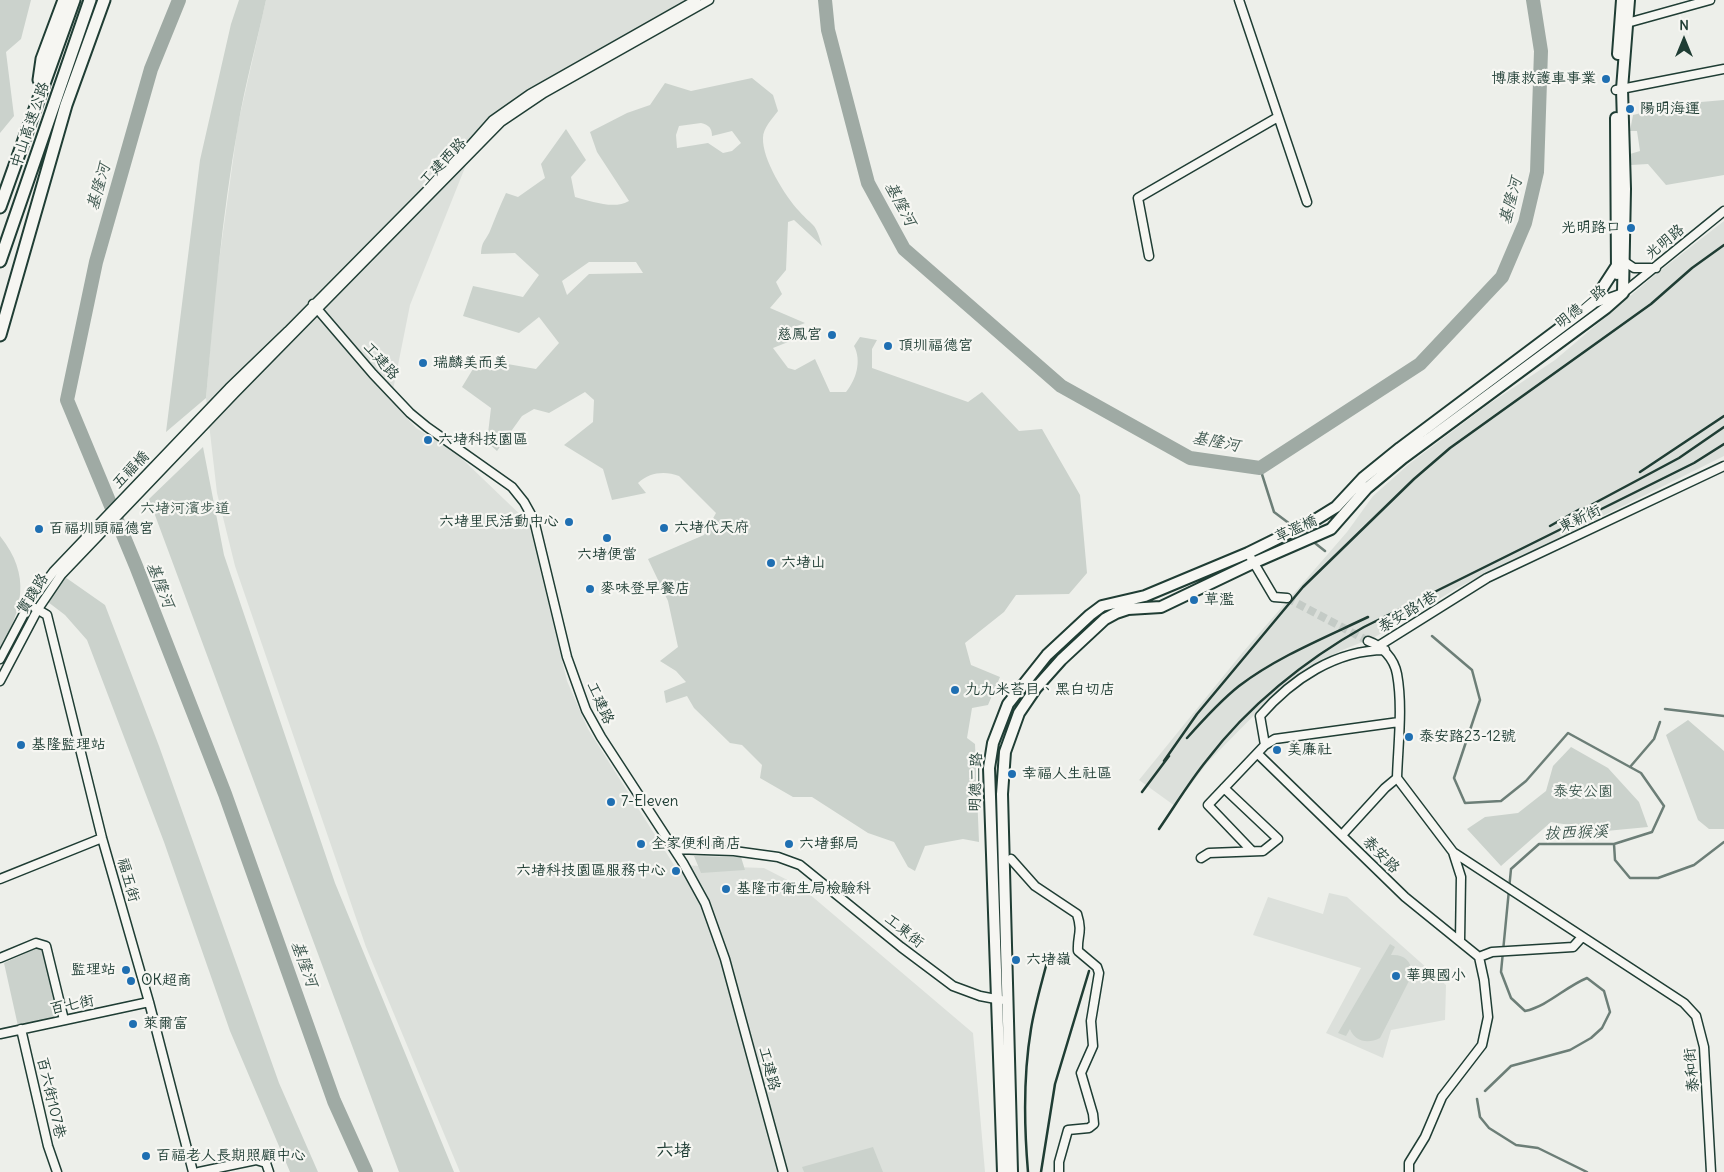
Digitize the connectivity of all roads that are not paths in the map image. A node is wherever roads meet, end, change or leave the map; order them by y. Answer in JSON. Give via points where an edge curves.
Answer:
{"nodes":[{"id":1,"x":64,"y":0,"type":"edge"},
{"id":2,"x":74,"y":0,"type":"edge"},
{"id":3,"x":90,"y":0,"type":"edge"},
{"id":4,"x":104,"y":0,"type":"edge"},
{"id":5,"x":696,"y":0,"type":"edge"},
{"id":6,"x":709,"y":0,"type":"edge"},
{"id":7,"x":1239,"y":0,"type":"edge"},
{"id":8,"x":1622,"y":0,"type":"edge"},
{"id":9,"x":1629,"y":0,"type":"edge"},
{"id":10,"x":1710,"y":0,"type":"edge"},
{"id":11,"x":1628,"y":23,"type":"junction"},
{"id":12,"x":1724,"y":69,"type":"edge"},
{"id":13,"x":1619,"y":90,"type":"junction"},
{"id":14,"x":34,"y":109,"type":"junction"},
{"id":15,"x":1278,"y":117,"type":"junction"},
{"id":16,"x":1307,"y":202,"type":"dead end"},
{"id":17,"x":0,"y":207,"type":"edge"},
{"id":18,"x":1724,"y":212,"type":"edge"},
{"id":19,"x":1150,"y":256,"type":"dead end"},
{"id":20,"x":0,"y":261,"type":"edge"},
{"id":21,"x":1620,"y":265,"type":"junction"},
{"id":22,"x":1656,"y":268,"type":"junction"},
{"id":23,"x":1623,"y":293,"type":"junction"},
{"id":24,"x":1592,"y":304,"type":"junction"},
{"id":25,"x":316,"y":307,"type":"junction"},
{"id":26,"x":0,"y":335,"type":"edge"},
{"id":27,"x":232,"y":390,"type":"joint"},
{"id":28,"x":1724,"y":466,"type":"edge"},
{"id":29,"x":1315,"y":520,"type":"joint"},
{"id":30,"x":1331,"y":530,"type":"joint"},
{"id":31,"x":1262,"y":545,"type":"joint"},
{"id":32,"x":1248,"y":553,"type":"junction"},
{"id":33,"x":1273,"y":556,"type":"joint"},
{"id":34,"x":1253,"y":563,"type":"junction"},
{"id":35,"x":57,"y":573,"type":"junction"},
{"id":36,"x":1288,"y":598,"type":"tunnel mouth"},
{"id":37,"x":1451,"y":602,"type":"joint"},
{"id":38,"x":28,"y":606,"type":"junction"},
{"id":39,"x":38,"y":609,"type":"junction"},
{"id":40,"x":1368,"y":641,"type":"tunnel mouth"},
{"id":41,"x":1382,"y":648,"type":"junction"},
{"id":42,"x":0,"y":660,"type":"edge"},
{"id":43,"x":0,"y":681,"type":"edge"},
{"id":44,"x":1399,"y":722,"type":"junction"},
{"id":45,"x":1265,"y":745,"type":"junction"},
{"id":46,"x":1258,"y":754,"type":"junction"},
{"id":47,"x":1397,"y":778,"type":"junction"},
{"id":48,"x":1224,"y":788,"type":"junction"},
{"id":49,"x":1342,"y":835,"type":"junction"},
{"id":50,"x":102,"y":838,"type":"junction"},
{"id":51,"x":674,"y":849,"type":"junction"},
{"id":52,"x":1252,"y":852,"type":"junction"},
{"id":53,"x":1453,"y":852,"type":"junction"},
{"id":54,"x":1201,"y":858,"type":"dead end"},
{"id":55,"x":1011,"y":859,"type":"dead end"},
{"id":56,"x":0,"y":879,"type":"edge"},
{"id":57,"x":1582,"y":937,"type":"junction"},
{"id":58,"x":1460,"y":941,"type":"junction"},
{"id":59,"x":1479,"y":957,"type":"junction"},
{"id":60,"x":0,"y":958,"type":"edge"},
{"id":61,"x":1003,"y":1000,"type":"junction"},
{"id":62,"x":149,"y":1002,"type":"junction"},
{"id":63,"x":64,"y":1020,"type":"junction"},
{"id":64,"x":21,"y":1029,"type":"junction"},
{"id":65,"x":0,"y":1034,"type":"edge"},
{"id":66,"x":57,"y":1172,"type":"edge"},
{"id":67,"x":193,"y":1172,"type":"edge"},
{"id":68,"x":199,"y":1172,"type":"edge"},
{"id":69,"x":269,"y":1172,"type":"edge"},
{"id":70,"x":783,"y":1172,"type":"edge"},
{"id":71,"x":1003,"y":1172,"type":"edge"},
{"id":72,"x":1012,"y":1172,"type":"edge"},
{"id":73,"x":1060,"y":1172,"type":"edge"},
{"id":74,"x":1409,"y":1172,"type":"edge"},
{"id":75,"x":1710,"y":1172,"type":"edge"}],
"edges":[{"from":1,"to":14,"type":"highway","via":[[42,59]]},
{"from":2,"to":14,"type":"highway","name":"中山高速公路"},
{"from":3,"to":20,"type":"highway","name":"中山高速公路"},
{"from":4,"to":26,"type":"highway","via":[[66,105]]},
{"from":5,"to":25,"type":"street","name":"工建西路","via":[[530,94],[493,120]]},
{"from":6,"to":25,"type":"street","name":"工建西路","via":[[544,93],[501,122]]},
{"from":7,"to":15,"type":"street"},
{"from":8,"to":13,"type":"main road","name":"明德一路"},
{"from":9,"to":11,"type":"main road","name":"明德一路"},
{"from":10,"to":11,"type":"street"},
{"from":11,"to":13,"type":"main road","name":"明德一路"},
{"from":12,"to":13,"type":"street"},
{"from":13,"to":21,"type":"main road","name":"明德一路"},
{"from":14,"to":17,"type":"highway","name":"中山高速公路"},
{"from":15,"to":16,"type":"street"},
{"from":15,"to":19,"type":"street","via":[[1138,198]]},
{"from":18,"to":22,"type":"street","name":"光明路"},
{"from":21,"to":22,"type":"street"},
{"from":21,"to":23,"type":"main road","name":"明德一路"},
{"from":21,"to":24,"type":"main road"},
{"from":22,"to":23,"type":"street","name":"光明路"},
{"from":23,"to":24,"type":"street","name":"光明路"},
{"from":23,"to":30,"type":"main road","name":"明德一路","via":[[1403,458],[1367,488]]},
{"from":24,"to":29,"type":"main road","name":"明德一路","via":[[1400,448],[1363,478],[1336,507]]},
{"from":25,"to":27,"type":"street","name":"工建西路"},
{"from":25,"to":51,"type":"street","name":"工建路","via":[[410,413],[512,488],[524,502],[541,540],[567,657],[586,710]]},
{"from":27,"to":35,"type":"street","name":"五福橋"},
{"from":28,"to":37,"type":"street","name":"東新街","via":[[1487,578]]},
{"from":29,"to":31,"type":"main road","name":"草濫橋"},
{"from":30,"to":33,"type":"main road","name":"草濫橋"},
{"from":31,"to":32,"type":"main road","name":"明德二路"},
{"from":32,"to":34,"type":"street"},
{"from":32,"to":61,"type":"main road","name":"明德二路","via":[[1145,596],[1102,606],[1048,655],[1008,704],[992,743],[989,768]]},
{"from":33,"to":34,"type":"main road","name":"明德二路"},
{"from":34,"to":36,"type":"street","via":[[1274,597]]},
{"from":34,"to":61,"type":"main road","name":"明德二路","via":[[1161,607],[1128,609],[1110,616],[1061,660],[1019,712],[1005,752],[1002,794]]},
{"from":35,"to":38,"type":"street","name":"實踐路"},
{"from":35,"to":39,"type":"street","name":"實踐路"},
{"from":37,"to":41,"type":"street","name":"泰安路1巷"},
{"from":38,"to":39,"type":"street"},
{"from":38,"to":42,"type":"street","name":"實踐路"},
{"from":39,"to":43,"type":"street","name":"實踐路"},
{"from":39,"to":50,"type":"street","name":"福五街","via":[[46,615]]},
{"from":40,"to":41,"type":"street"},
{"from":41,"to":44,"type":"street","via":[[1397,672]]},
{"from":41,"to":45,"type":"street","via":[[1343,655],[1295,682],[1260,716]]},
{"from":44,"to":45,"type":"street","via":[[1275,739]]},
{"from":44,"to":47,"type":"street"},
{"from":45,"to":46,"type":"street"},
{"from":46,"to":48,"type":"street"},
{"from":46,"to":49,"type":"street"},
{"from":47,"to":49,"type":"street","name":"泰安路"},
{"from":47,"to":53,"type":"street"},
{"from":48,"to":52,"type":"street","via":[[1208,805]]},
{"from":48,"to":52,"type":"street","via":[[1278,839],[1264,852]]},
{"from":49,"to":58,"type":"street","name":"泰安路","via":[[1405,897]]},
{"from":50,"to":56,"type":"street"},
{"from":50,"to":62,"type":"street","name":"福五街"},
{"from":51,"to":61,"type":"street","name":"工東街","via":[[734,851],[778,857],[800,865],[954,986]]},
{"from":51,"to":70,"type":"street","name":"工建路","via":[[699,890],[720,944]]},
{"from":52,"to":54,"type":"street","via":[[1209,853]]},
{"from":53,"to":57,"type":"street","name":"泰和街"},
{"from":53,"to":58,"type":"street","via":[[1460,877]]},
{"from":55,"to":73,"type":"street","via":[[1035,886],[1077,914],[1081,934],[1078,951],[1097,967],[1099,974],[1091,1021],[1093,1046],[1081,1073],[1094,1124],[1089,1128],[1068,1130],[1059,1162]]},
{"from":57,"to":59,"type":"street","via":[[1573,947],[1492,952]]},
{"from":57,"to":75,"type":"street","name":"泰和街","via":[[1684,1003],[1696,1016],[1705,1056]]},
{"from":58,"to":59,"type":"street","name":"泰安路"},
{"from":59,"to":74,"type":"street","via":[[1488,1017],[1482,1044],[1442,1096],[1425,1137],[1409,1163]]},
{"from":60,"to":63,"type":"street","via":[[36,943],[46,946]]},
{"from":61,"to":71,"type":"main road","name":"明德二路"},
{"from":61,"to":72,"type":"main road","name":"明德二路"},
{"from":62,"to":63,"type":"street","name":"百七街"},
{"from":62,"to":67,"type":"street","name":"福五街"},
{"from":63,"to":64,"type":"street","name":"百七街"},
{"from":64,"to":65,"type":"street","name":"百七街"},
{"from":64,"to":66,"type":"street","name":"百六街107巷"},
{"from":68,"to":69,"type":"street","via":[[256,1160],[266,1164]]}]}
